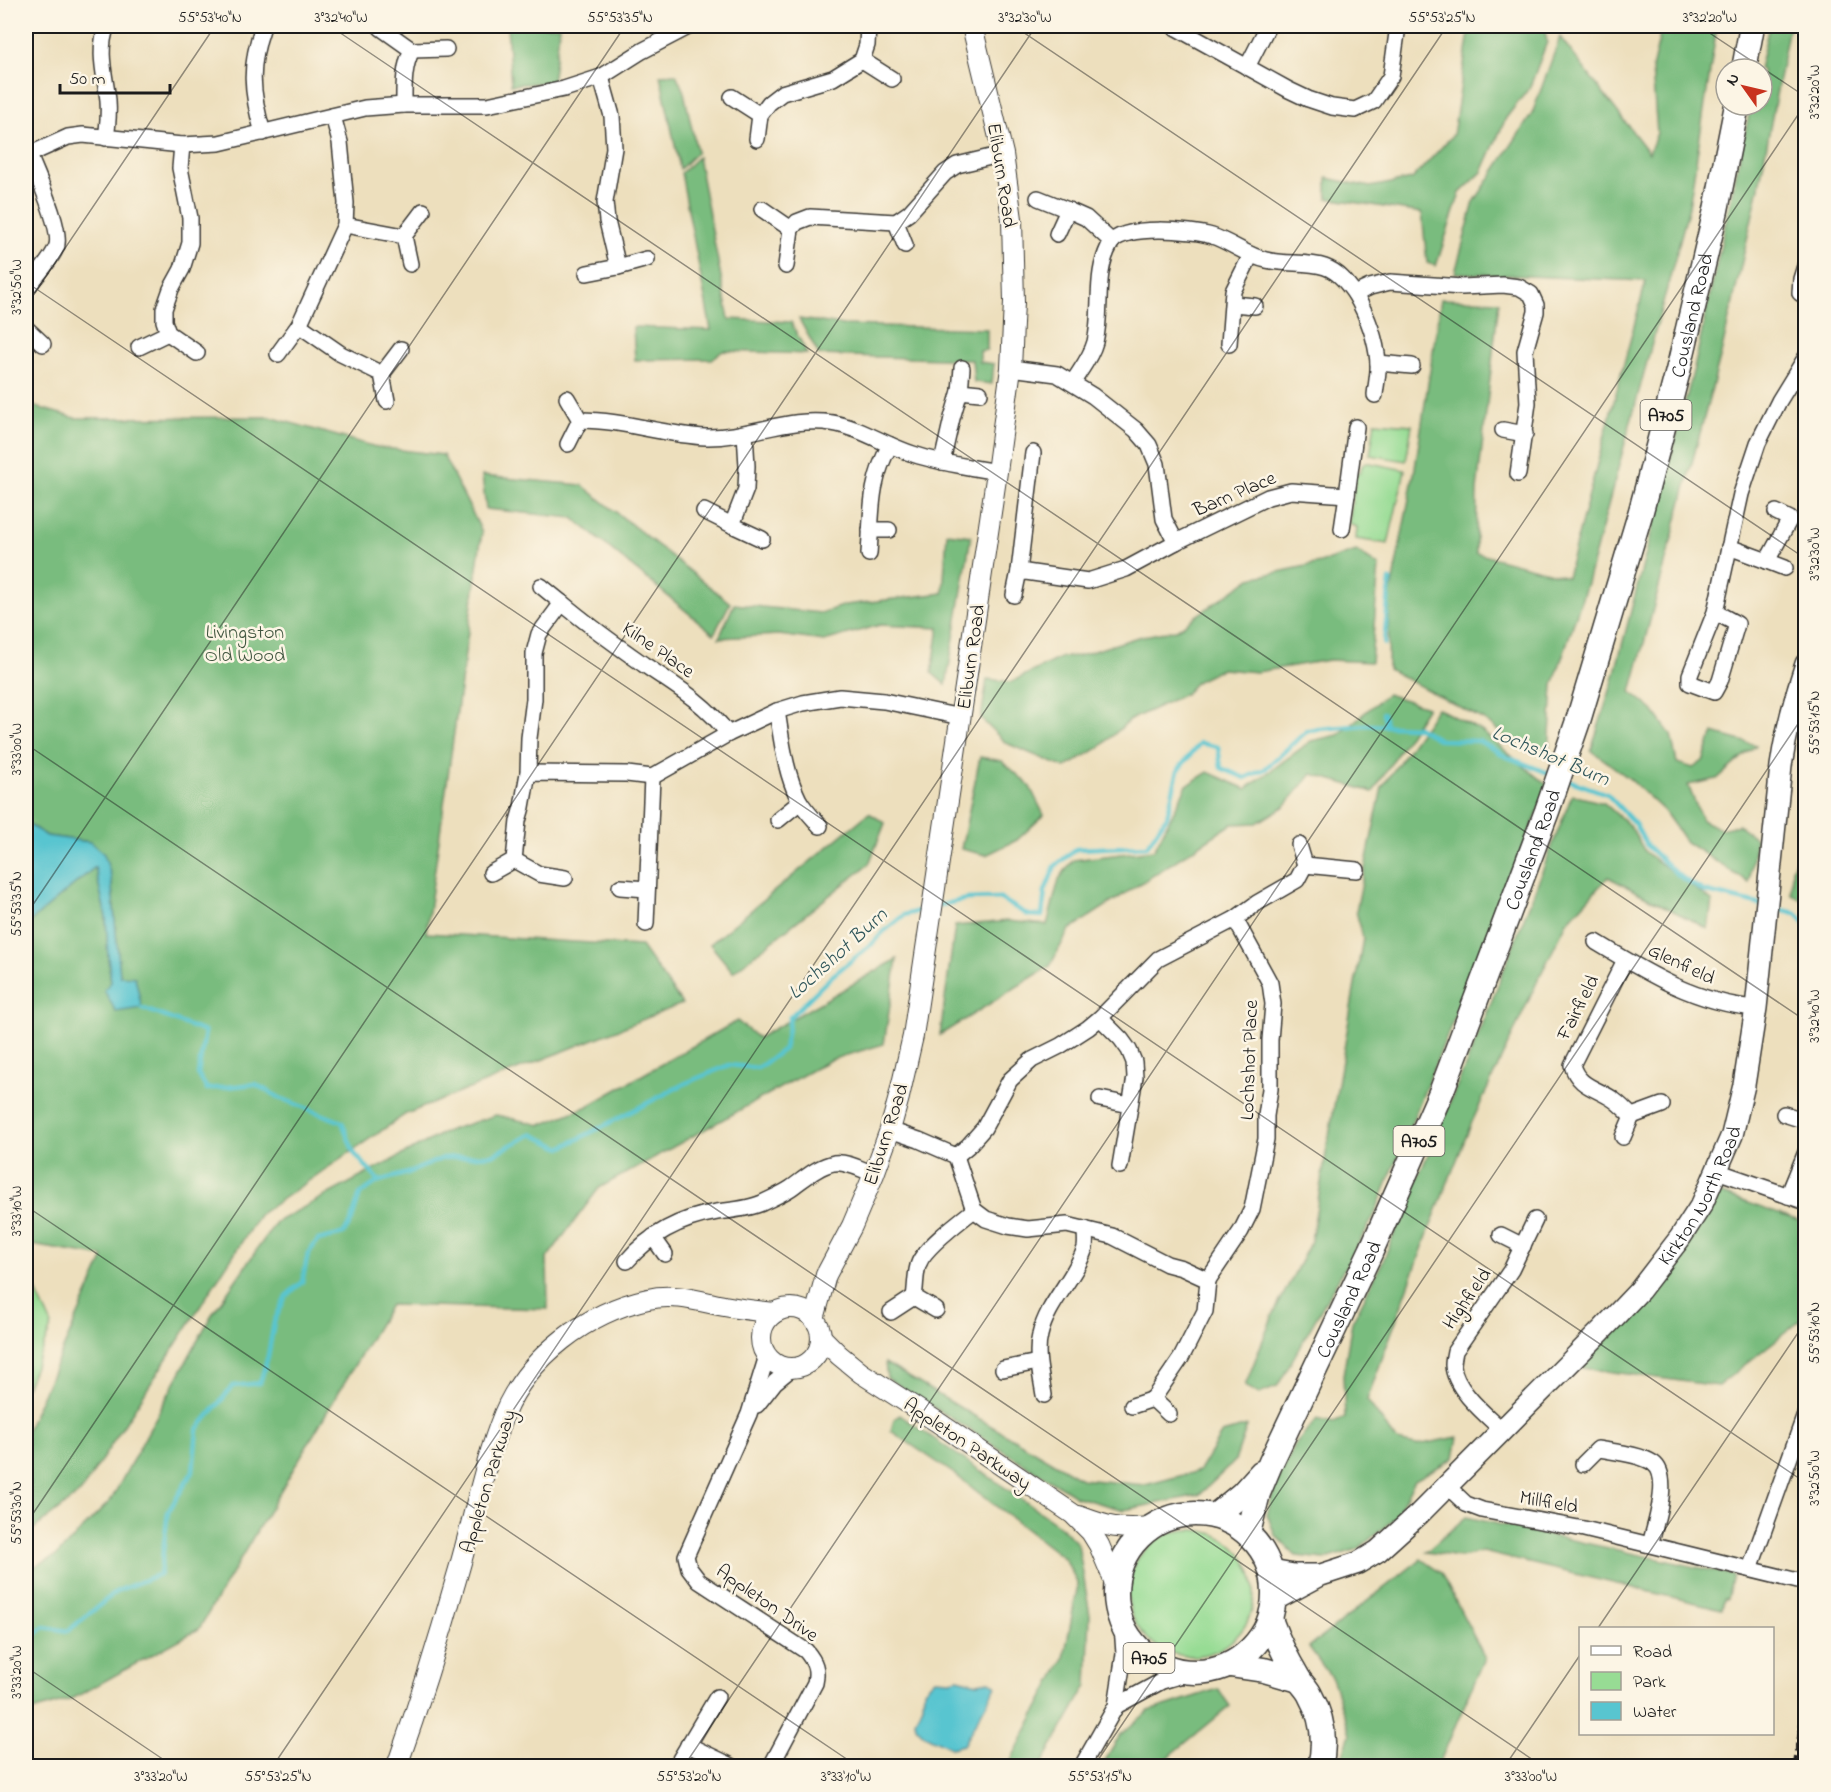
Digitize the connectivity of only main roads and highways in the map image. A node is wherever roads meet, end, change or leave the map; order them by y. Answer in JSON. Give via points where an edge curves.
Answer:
{"nodes":[{"id":1,"x":1752,"y":26,"type":"edge"},
{"id":2,"x":1746,"y":57,"type":"edge"},
{"id":3,"x":1735,"y":117,"type":"edge"},
{"id":4,"x":1806,"y":664,"type":"edge"},
{"id":5,"x":1270,"y":1462,"type":"junction"},
{"id":6,"x":1215,"y":1516,"type":"junction"},
{"id":7,"x":1248,"y":1533,"type":"junction"},
{"id":8,"x":1271,"y":1571,"type":"junction"},
{"id":9,"x":1321,"y":1575,"type":"junction"},
{"id":10,"x":1273,"y":1611,"type":"junction"},
{"id":11,"x":1230,"y":1665,"type":"junction"},
{"id":12,"x":1299,"y":1680,"type":"junction"},
{"id":13,"x":1320,"y":1767,"type":"edge"}],
"edges":[{"from":1,"to":2,"type":"main road"},
{"from":3,"to":5,"type":"main road","name":"Cousland Road","number":"A705","via":[[1679,368],[1578,721],[1442,1090],[1371,1251]]},
{"from":4,"to":9,"type":"main road","name":"Kirkton North Road","via":[[1785,739],[1744,1085],[1732,1135],[1702,1204],[1640,1290],[1447,1486],[1378,1551],[1358,1563]]},
{"from":5,"to":6,"type":"main road","name":"Cousland Road","number":"A705","via":[[1242,1494]]},
{"from":5,"to":7,"type":"main road","name":"Cousland Road","number":"A705"},
{"from":6,"to":7,"type":"main road","number":"A705"},
{"from":6,"to":11,"type":"main road","number":"A705","via":[[1171,1517],[1137,1537],[1120,1566],[1116,1605],[1132,1642],[1163,1666],[1189,1673]]},
{"from":7,"to":8,"type":"main road","number":"A705"},
{"from":8,"to":9,"type":"main road","name":"Kirkton North Road"},
{"from":8,"to":10,"type":"main road","number":"A705"},
{"from":9,"to":10,"type":"main road","name":"Kirkton North Road"},
{"from":10,"to":11,"type":"main road","number":"A705","via":[[1252,1649]]},
{"from":10,"to":12,"type":"main road","number":"A705","via":[[1282,1651]]},
{"from":11,"to":12,"type":"main road","number":"A705"},
{"from":12,"to":13,"type":"main road","number":"A705","via":[[1310,1694],[1323,1730]]}]}
